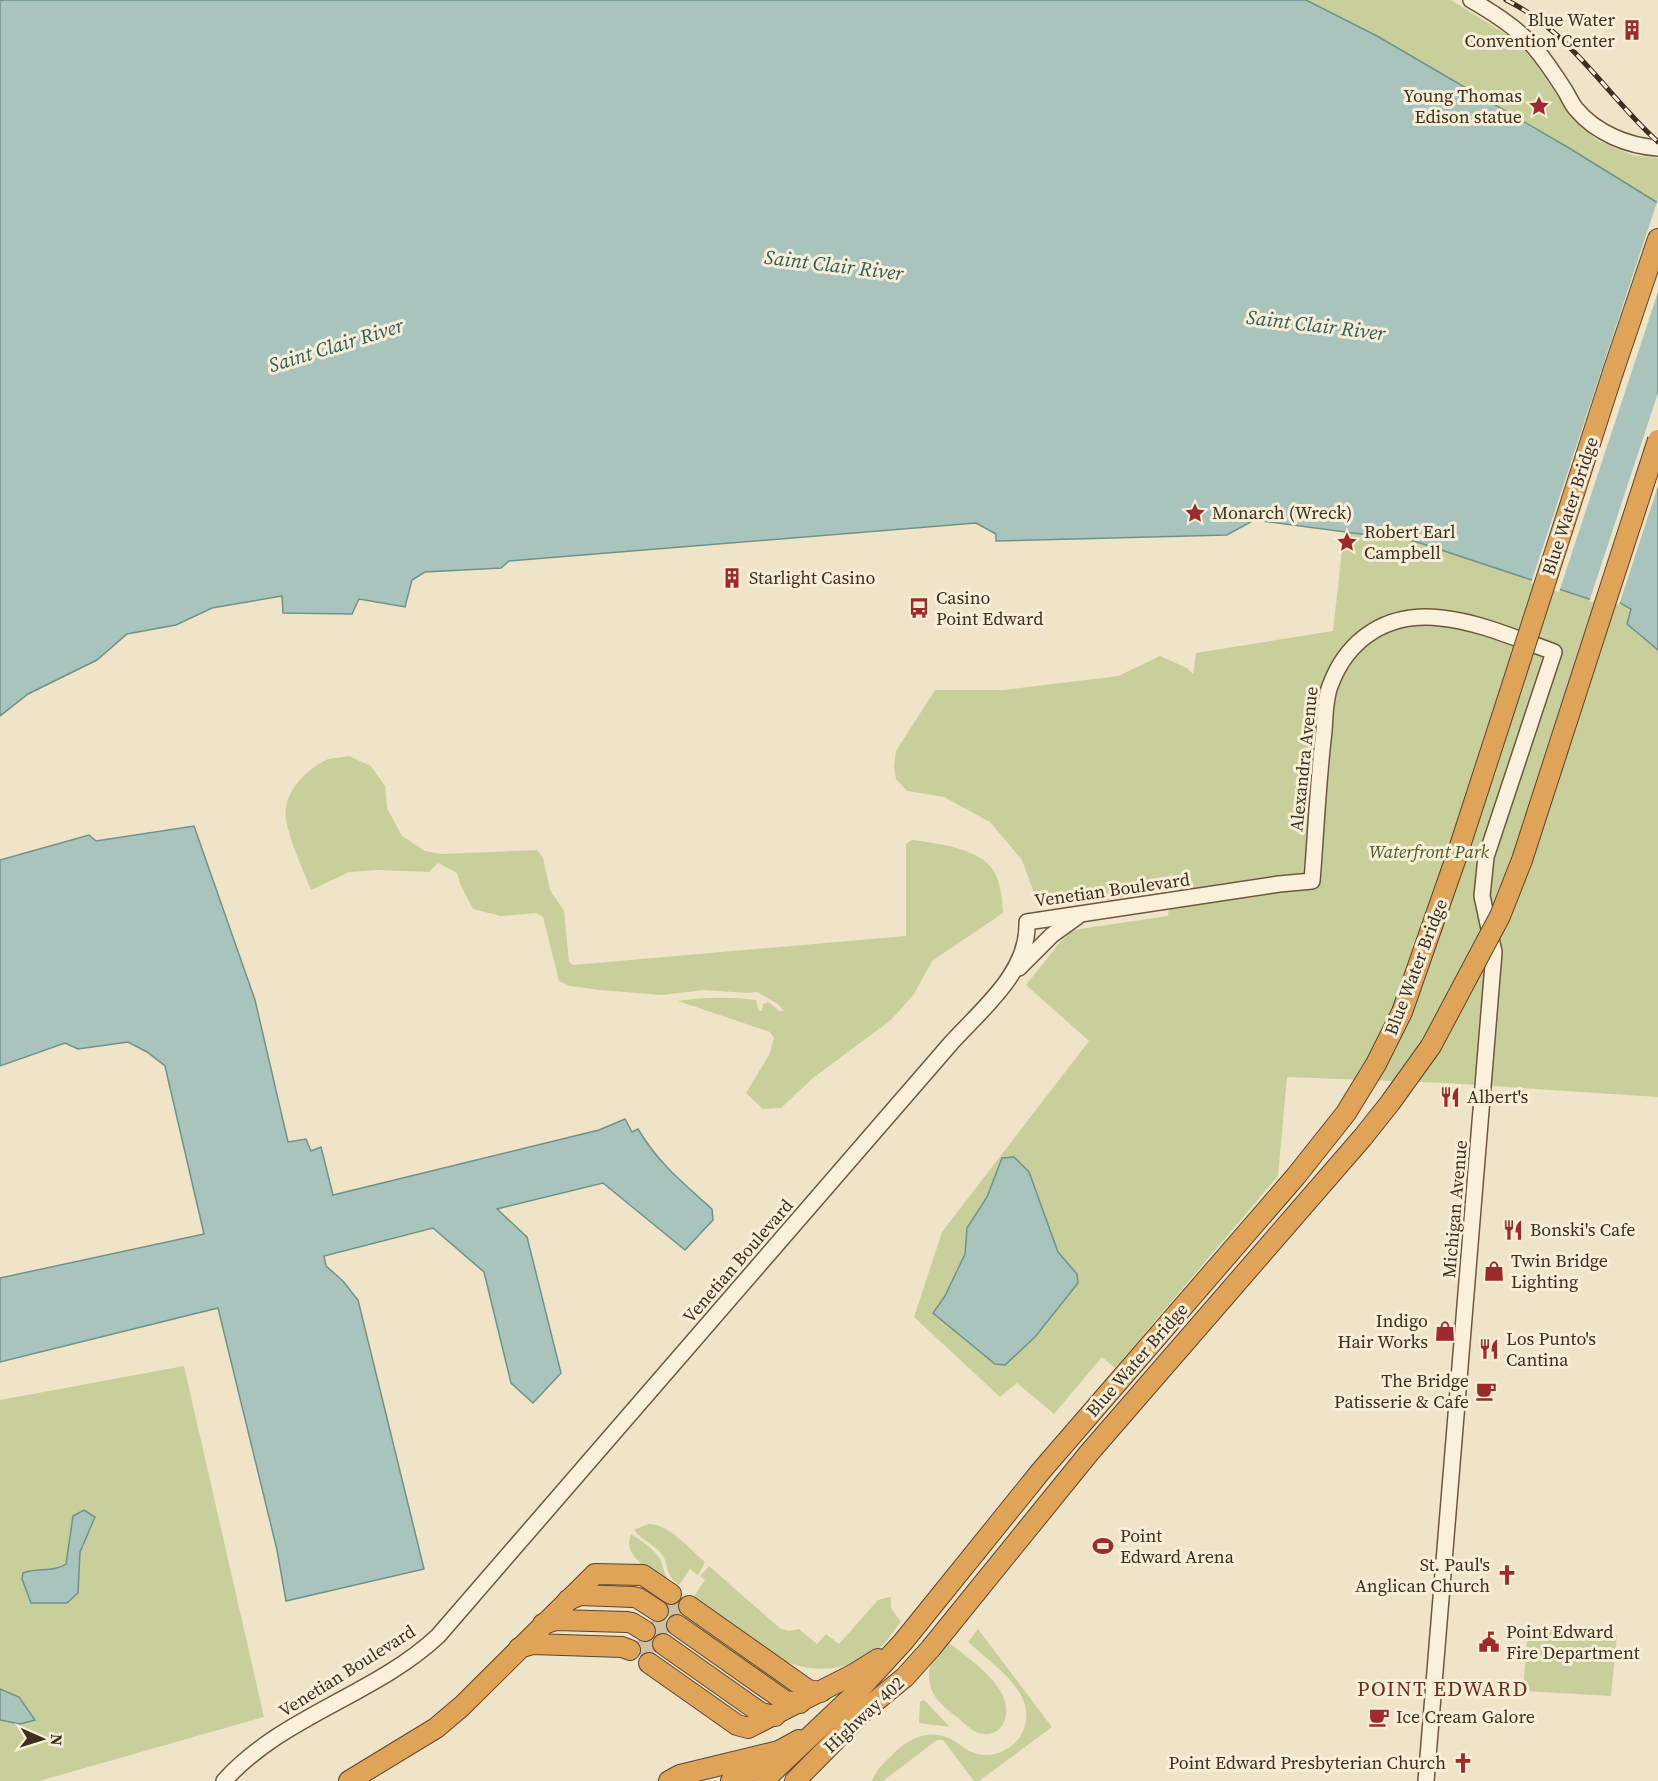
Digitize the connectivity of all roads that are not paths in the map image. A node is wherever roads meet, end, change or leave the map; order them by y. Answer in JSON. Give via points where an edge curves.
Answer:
{"nodes":[{"id":1,"x":1471,"y":0,"type":"edge"},
{"id":2,"x":1658,"y":148,"type":"edge"},
{"id":3,"x":1658,"y":238,"type":"edge"},
{"id":4,"x":1658,"y":440,"type":"edge"},
{"id":5,"x":1554,"y":652,"type":"joint"},
{"id":6,"x":1312,"y":881,"type":"joint"},
{"id":7,"x":1080,"y":915,"type":"junction"},
{"id":8,"x":1014,"y":974,"type":"junction"},
{"id":9,"x":549,"y":1618,"type":"junction"},
{"id":10,"x":651,"y":1622,"type":"junction"},
{"id":11,"x":907,"y":1637,"type":"junction"},
{"id":12,"x":931,"y":1648,"type":"joint"},
{"id":13,"x":793,"y":1706,"type":"junction"},
{"id":14,"x":777,"y":1755,"type":"junction"},
{"id":15,"x":708,"y":1777,"type":"edge"},
{"id":16,"x":224,"y":1781,"type":"edge"},
{"id":17,"x":349,"y":1781,"type":"edge"},
{"id":18,"x":669,"y":1781,"type":"edge"},
{"id":19,"x":684,"y":1781,"type":"edge"},
{"id":20,"x":731,"y":1781,"type":"edge"},
{"id":21,"x":760,"y":1781,"type":"edge"},
{"id":22,"x":795,"y":1781,"type":"edge"},
{"id":23,"x":1426,"y":1781,"type":"edge"}],
"edges":[{"from":1,"to":2,"type":"street","via":[[1517,30],[1534,47],[1576,109],[1593,125],[1627,142]]},
{"from":3,"to":11,"type":"highway","name":"Blue Water Bridge","bridge":true,"via":[[1419,966],[1376,1064],[1316,1153],[1041,1471]]},
{"from":4,"to":12,"type":"highway","name":"Blue Water Bridge","bridge":true,"via":[[1522,860],[1486,944],[1431,1046],[1363,1137],[1089,1453]]},
{"from":5,"to":6,"type":"street","name":"Alexandra Avenue","via":[[1476,625],[1440,618],[1408,618],[1368,632],[1354,644],[1329,688]]},
{"from":5,"to":23,"type":"street","name":"Michigan Avenue","via":[[1483,876],[1482,896],[1494,952]]},
{"from":6,"to":7,"type":"street","name":"Venetian Boulevard"},
{"from":7,"to":8,"type":"street","via":[[1052,935]]},
{"from":7,"to":8,"type":"street","name":"Venetian Boulevard","via":[[1027,922],[1023,952]]},
{"from":8,"to":16,"type":"street","name":"Venetian Boulevard","via":[[438,1636],[407,1661],[283,1733]]},
{"from":9,"to":10,"type":"highway","via":[[567,1609],[630,1611]]},
{"from":9,"to":10,"type":"highway","via":[[545,1633],[625,1635]]},
{"from":9,"to":10,"type":"highway","via":[[595,1574],[639,1574],[647,1577]]},
{"from":9,"to":17,"type":"highway","via":[[436,1728]]},
{"from":11,"to":13,"type":"highway","via":[[854,1674]]},
{"from":11,"to":14,"type":"highway","via":[[818,1730]]},
{"from":12,"to":22,"type":"highway","name":"Highway 402"},
{"from":13,"to":13,"type":"highway","via":[[785,1701],[669,1635],[761,1713]]},
{"from":14,"to":15,"type":"highway"},
{"from":14,"to":15,"type":"highway","via":[[736,1761]]},
{"from":14,"to":20,"type":"highway"},
{"from":14,"to":21,"type":"highway"},
{"from":15,"to":18,"type":"highway","via":[[680,1775]]},
{"from":15,"to":19,"type":"highway"}]}
